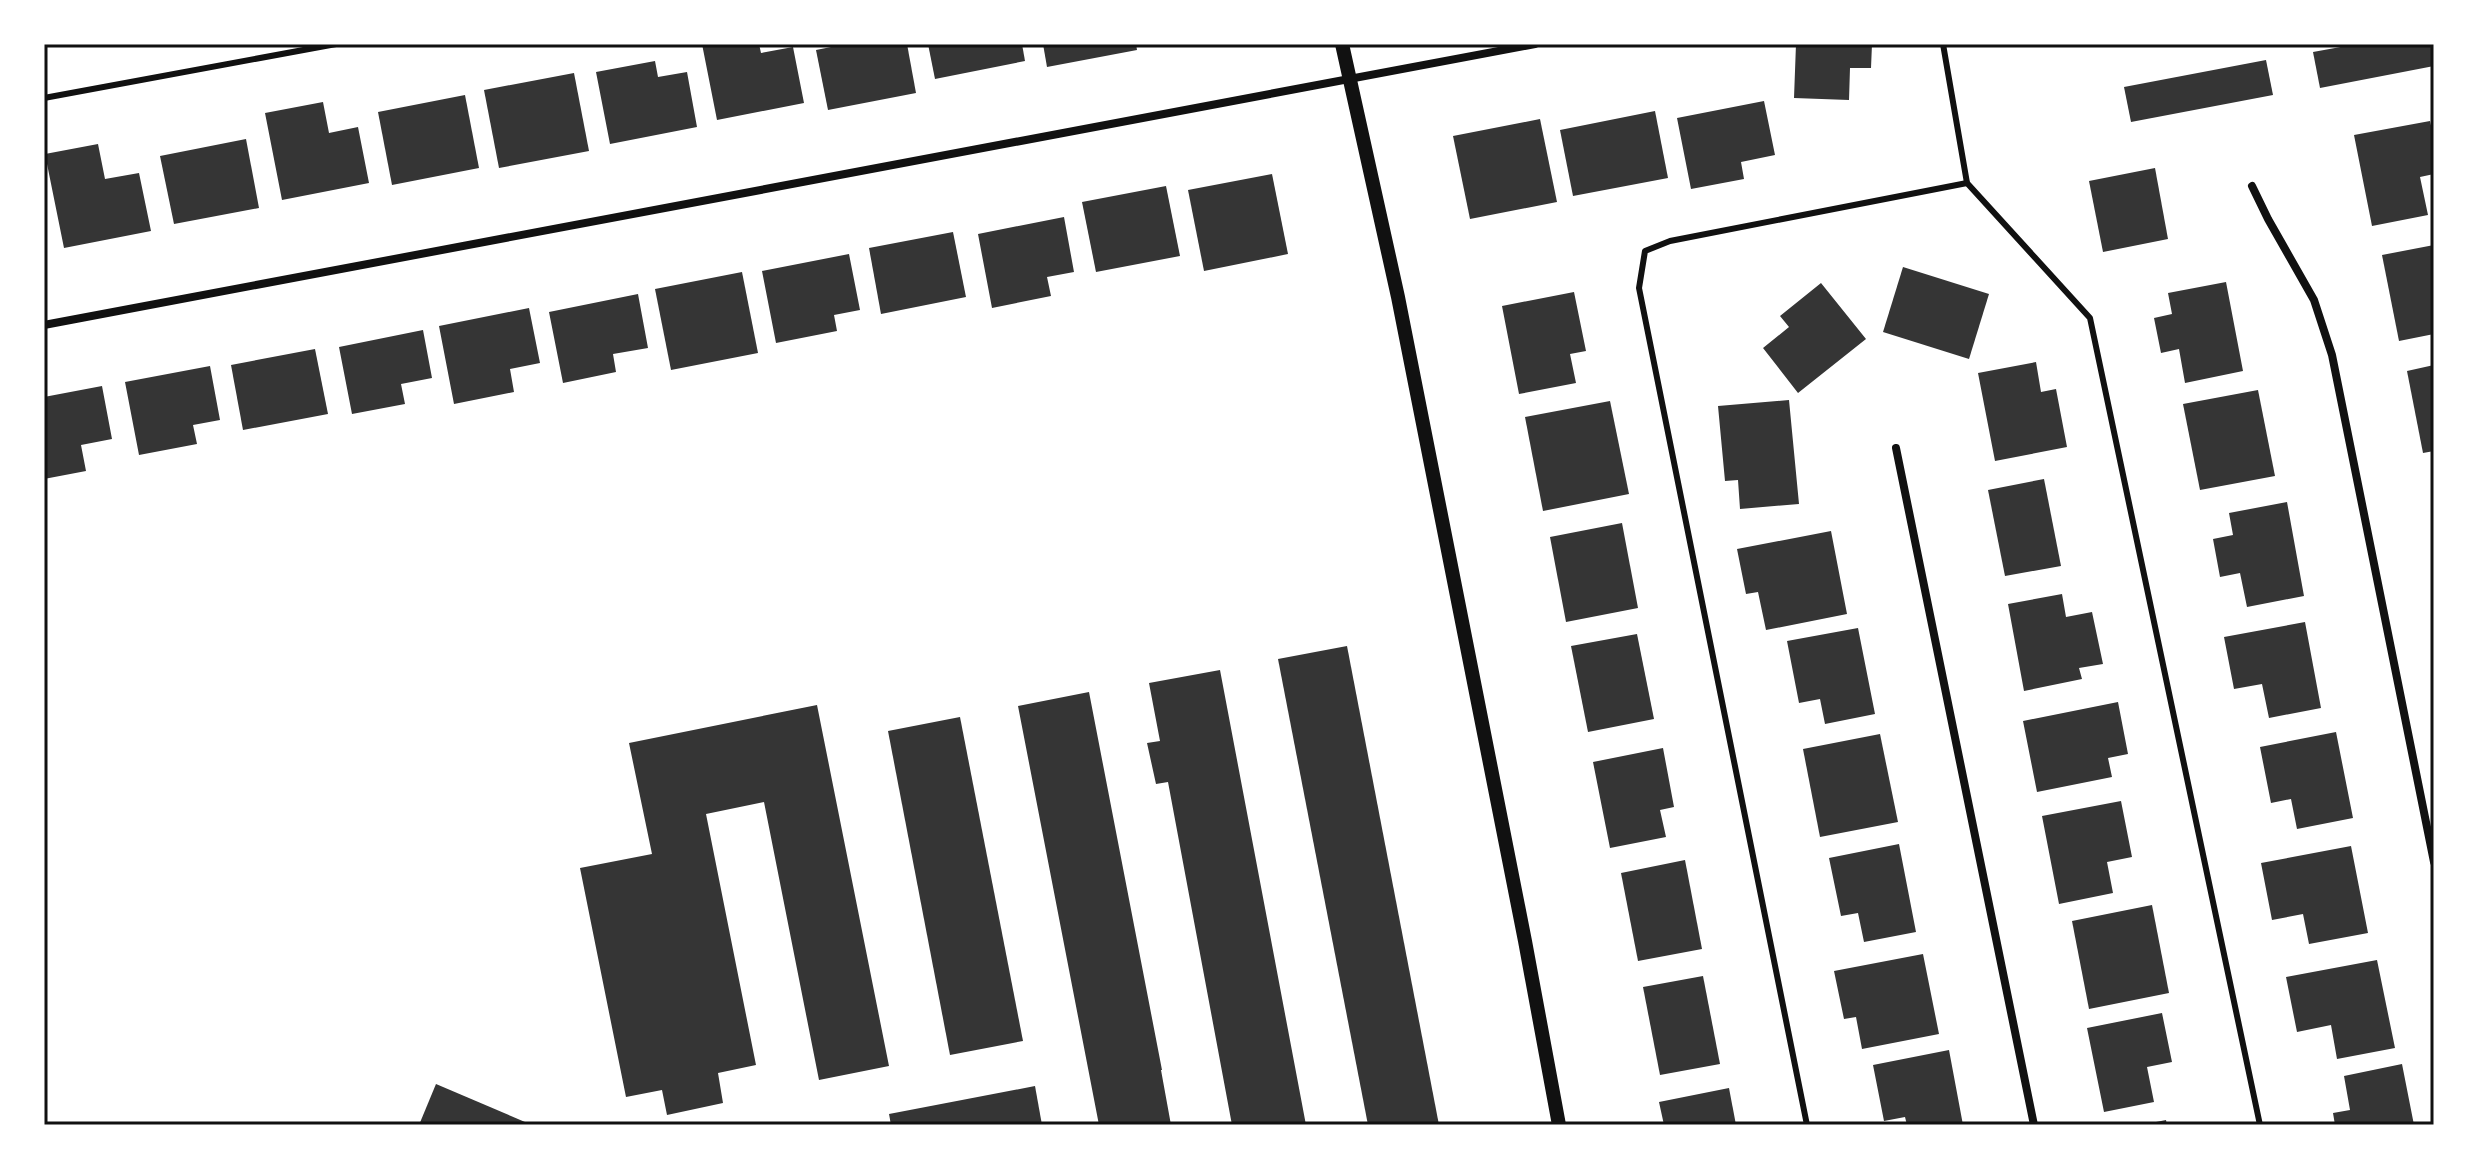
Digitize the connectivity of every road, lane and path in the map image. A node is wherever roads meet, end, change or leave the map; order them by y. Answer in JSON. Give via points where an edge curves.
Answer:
{"nodes":[{"id":1,"x":336,"y":44,"type":"edge"},
{"id":2,"x":1342,"y":44,"type":"edge"},
{"id":3,"x":1535,"y":44,"type":"edge"},
{"id":4,"x":1943,"y":44,"type":"edge"},
{"id":5,"x":1349,"y":79,"type":"junction"},
{"id":6,"x":44,"y":98,"type":"edge"},
{"id":7,"x":1967,"y":183,"type":"junction"},
{"id":8,"x":2252,"y":186,"type":"dead end"},
{"id":9,"x":44,"y":325,"type":"edge"},
{"id":10,"x":1896,"y":448,"type":"dead end"},
{"id":11,"x":2434,"y":862,"type":"edge"},
{"id":12,"x":1559,"y":1125,"type":"edge"},
{"id":13,"x":1807,"y":1125,"type":"edge"},
{"id":14,"x":2034,"y":1125,"type":"edge"},
{"id":15,"x":2260,"y":1125,"type":"edge"}],
"edges":[{"from":1,"to":6,"type":"lane"},
{"from":2,"to":5,"type":"street"},
{"from":3,"to":5,"type":"street"},
{"from":4,"to":7,"type":"lane"},
{"from":5,"to":9,"type":"street"},
{"from":5,"to":12,"type":"street","via":[[1398,297]]},
{"from":7,"to":13,"type":"lane","via":[[1670,241],[1645,251],[1639,288]]},
{"from":7,"to":15,"type":"lane","via":[[2090,318]]},
{"from":8,"to":11,"type":"street","via":[[2314,300],[2332,355]]},
{"from":10,"to":14,"type":"street"}]}
